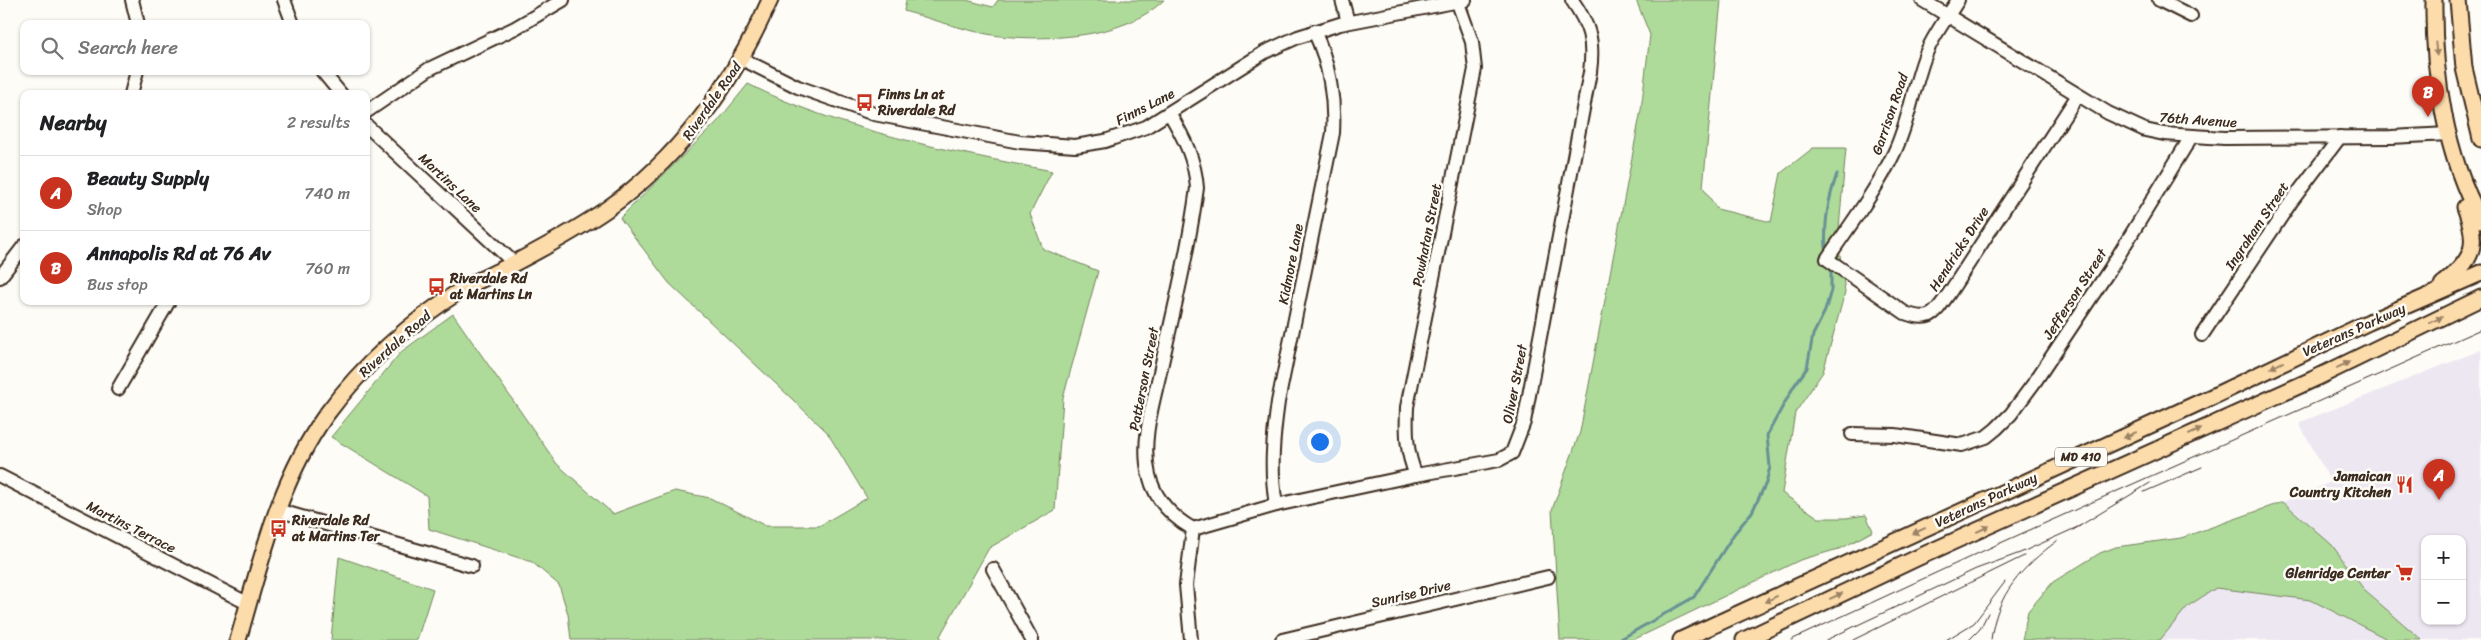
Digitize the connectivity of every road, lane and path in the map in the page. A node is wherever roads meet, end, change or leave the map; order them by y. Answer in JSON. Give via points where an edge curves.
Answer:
{"nodes":[{"id":1,"x":132,"y":0,"type":"edge"},
{"id":2,"x":284,"y":0,"type":"edge"},
{"id":3,"x":563,"y":0,"type":"edge"},
{"id":4,"x":770,"y":0,"type":"edge"},
{"id":5,"x":1342,"y":0,"type":"edge"},
{"id":6,"x":1572,"y":0,"type":"edge"},
{"id":7,"x":1922,"y":0,"type":"edge"},
{"id":8,"x":1958,"y":0,"type":"edge"},
{"id":9,"x":2159,"y":0,"type":"edge"},
{"id":10,"x":2434,"y":0,"type":"edge"},
{"id":11,"x":2458,"y":0,"type":"edge"},
{"id":12,"x":1461,"y":1,"type":"edge"},
{"id":13,"x":1948,"y":15,"type":"junction"},
{"id":14,"x":2191,"y":16,"type":"dead end"},
{"id":15,"x":137,"y":20,"type":"edge"},
{"id":16,"x":292,"y":20,"type":"edge"},
{"id":17,"x":1348,"y":22,"type":"junction"},
{"id":18,"x":1314,"y":31,"type":"junction"},
{"id":19,"x":742,"y":60,"type":"junction"},
{"id":20,"x":136,"y":75,"type":"edge"},
{"id":21,"x":325,"y":75,"type":"edge"},
{"id":22,"x":132,"y":90,"type":"edge"},
{"id":23,"x":338,"y":90,"type":"edge"},
{"id":24,"x":2078,"y":95,"type":"junction"},
{"id":25,"x":370,"y":109,"type":"edge"},
{"id":26,"x":1170,"y":114,"type":"junction"},
{"id":27,"x":370,"y":129,"type":"edge"},
{"id":28,"x":2448,"y":134,"type":"junction"},
{"id":29,"x":2191,"y":137,"type":"junction"},
{"id":30,"x":2340,"y":137,"type":"junction"},
{"id":31,"x":2481,"y":139,"type":"edge"},
{"id":32,"x":2454,"y":153,"type":"junction"},
{"id":33,"x":2481,"y":220,"type":"edge"},
{"id":34,"x":20,"y":251,"type":"edge"},
{"id":35,"x":1827,"y":259,"type":"joint"},
{"id":36,"x":514,"y":263,"type":"junction"},
{"id":37,"x":2481,"y":273,"type":"edge"},
{"id":38,"x":0,"y":277,"type":"edge"},
{"id":39,"x":2427,"y":298,"type":"junction"},
{"id":40,"x":2481,"y":298,"type":"edge"},
{"id":41,"x":167,"y":305,"type":"edge"},
{"id":42,"x":2202,"y":335,"type":"dead end"},
{"id":43,"x":118,"y":389,"type":"dead end"},
{"id":44,"x":1852,"y":434,"type":"dead end"},
{"id":45,"x":1416,"y":475,"type":"junction"},
{"id":46,"x":0,"y":476,"type":"edge"},
{"id":47,"x":1276,"y":505,"type":"junction"},
{"id":48,"x":277,"y":510,"type":"junction"},
{"id":49,"x":1193,"y":529,"type":"junction"},
{"id":50,"x":472,"y":566,"type":"dead end"},
{"id":51,"x":993,"y":569,"type":"dead end"},
{"id":52,"x":1548,"y":577,"type":"dead end"},
{"id":53,"x":249,"y":604,"type":"junction"},
{"id":54,"x":238,"y":640,"type":"edge"},
{"id":55,"x":1032,"y":640,"type":"edge"},
{"id":56,"x":1191,"y":640,"type":"edge"},
{"id":57,"x":1282,"y":640,"type":"edge"},
{"id":58,"x":1681,"y":640,"type":"edge"},
{"id":59,"x":1744,"y":640,"type":"edge"}],
"edges":[{"from":1,"to":15,"type":"street"},
{"from":2,"to":16,"type":"street"},
{"from":3,"to":25,"type":"street","via":[[514,28],[429,68]]},
{"from":4,"to":19,"type":"main road","name":"Riverdale Road"},
{"from":5,"to":17,"type":"street"},
{"from":6,"to":45,"type":"street","name":"Oliver Street","via":[[1585,18],[1589,31],[1590,72],[1521,433],[1512,453],[1499,460]]},
{"from":7,"to":13,"type":"street","name":"76th Avenue"},
{"from":8,"to":13,"type":"street","name":"Garrison Road"},
{"from":9,"to":14,"type":"street"},
{"from":10,"to":28,"type":"main road","one_way":true,"via":[[2435,42]]},
{"from":11,"to":31,"type":"main road","via":[[2464,68]]},
{"from":12,"to":17,"type":"street","name":"Finns Lane"},
{"from":12,"to":45,"type":"street","name":"Powhatan Street","via":[[1472,42],[1475,69],[1408,407],[1407,442]]},
{"from":13,"to":24,"type":"street","name":"76th Avenue"},
{"from":13,"to":35,"type":"street","name":"Garrison Road","via":[[1925,57],[1895,152]]},
{"from":17,"to":18,"type":"street","name":"Finns Lane"},
{"from":18,"to":26,"type":"street","name":"Finns Lane","via":[[1265,52]]},
{"from":18,"to":47,"type":"street","name":"Kidmore Lane","via":[[1329,79],[1333,132],[1278,402],[1271,471]]},
{"from":19,"to":26,"type":"street","name":"Finns Lane","via":[[798,87],[874,114],[1041,145],[1075,146],[1105,141],[1133,133]]},
{"from":19,"to":36,"type":"main road","name":"Riverdale Road","via":[[682,144],[654,171],[590,220]]},
{"from":20,"to":22,"type":"street"},
{"from":21,"to":23,"type":"street"},
{"from":24,"to":29,"type":"street","name":"76th Avenue","via":[[2108,114],[2145,130]]},
{"from":24,"to":35,"type":"street","name":"Hendricks Drive","via":[[1941,305],[1929,317],[1905,313]]},
{"from":26,"to":49,"type":"street","name":"Patterson Street","via":[[1194,160],[1196,188],[1150,420],[1147,465],[1159,499],[1172,515]]},
{"from":27,"to":36,"type":"street","name":"Martins Lane"},
{"from":28,"to":30,"type":"street","name":"76th Avenue"},
{"from":28,"to":32,"type":"main road"},
{"from":29,"to":30,"type":"street","name":"76th Avenue"},
{"from":29,"to":44,"type":"street","name":"Jefferson Street","via":[[2110,269],[2011,414],[1986,436],[1962,445],[1895,435]]},
{"from":30,"to":42,"type":"street","name":"Ingraham Street","via":[[2291,202]]},
{"from":32,"to":33,"type":"main road"},
{"from":32,"to":39,"type":"main road","name":"Veterans Parkway","via":[[2453,178],[2471,224],[2472,244],[2465,265]]},
{"from":34,"to":38,"type":"street"},
{"from":36,"to":48,"type":"main road","name":"Riverdale Road","via":[[447,299],[387,347],[359,375],[312,436],[292,472]]},
{"from":37,"to":39,"type":"main road","name":"Veterans Parkway","number":"MD 410"},
{"from":39,"to":58,"type":"main road","name":"Veterans Parkway","number":"MD 410","one_way":true},
{"from":59,"to":40,"type":"main road","name":"Veterans Parkway","number":"MD 410","one_way":true,"via":[[1919,557],[2316,378]]},
{"from":41,"to":43,"type":"street"},
{"from":45,"to":47,"type":"street","name":"Oliver Street"},
{"from":46,"to":53,"type":"street","name":"Martins Terrace"},
{"from":47,"to":49,"type":"street","name":"Oliver Street"},
{"from":48,"to":50,"type":"street"},
{"from":48,"to":53,"type":"main road","name":"Riverdale Road"},
{"from":49,"to":56,"type":"street","via":[[1186,585]]},
{"from":51,"to":55,"type":"street"},
{"from":52,"to":57,"type":"street","name":"Sunrise Drive"},
{"from":53,"to":54,"type":"main road","name":"Riverdale Road"}]}
